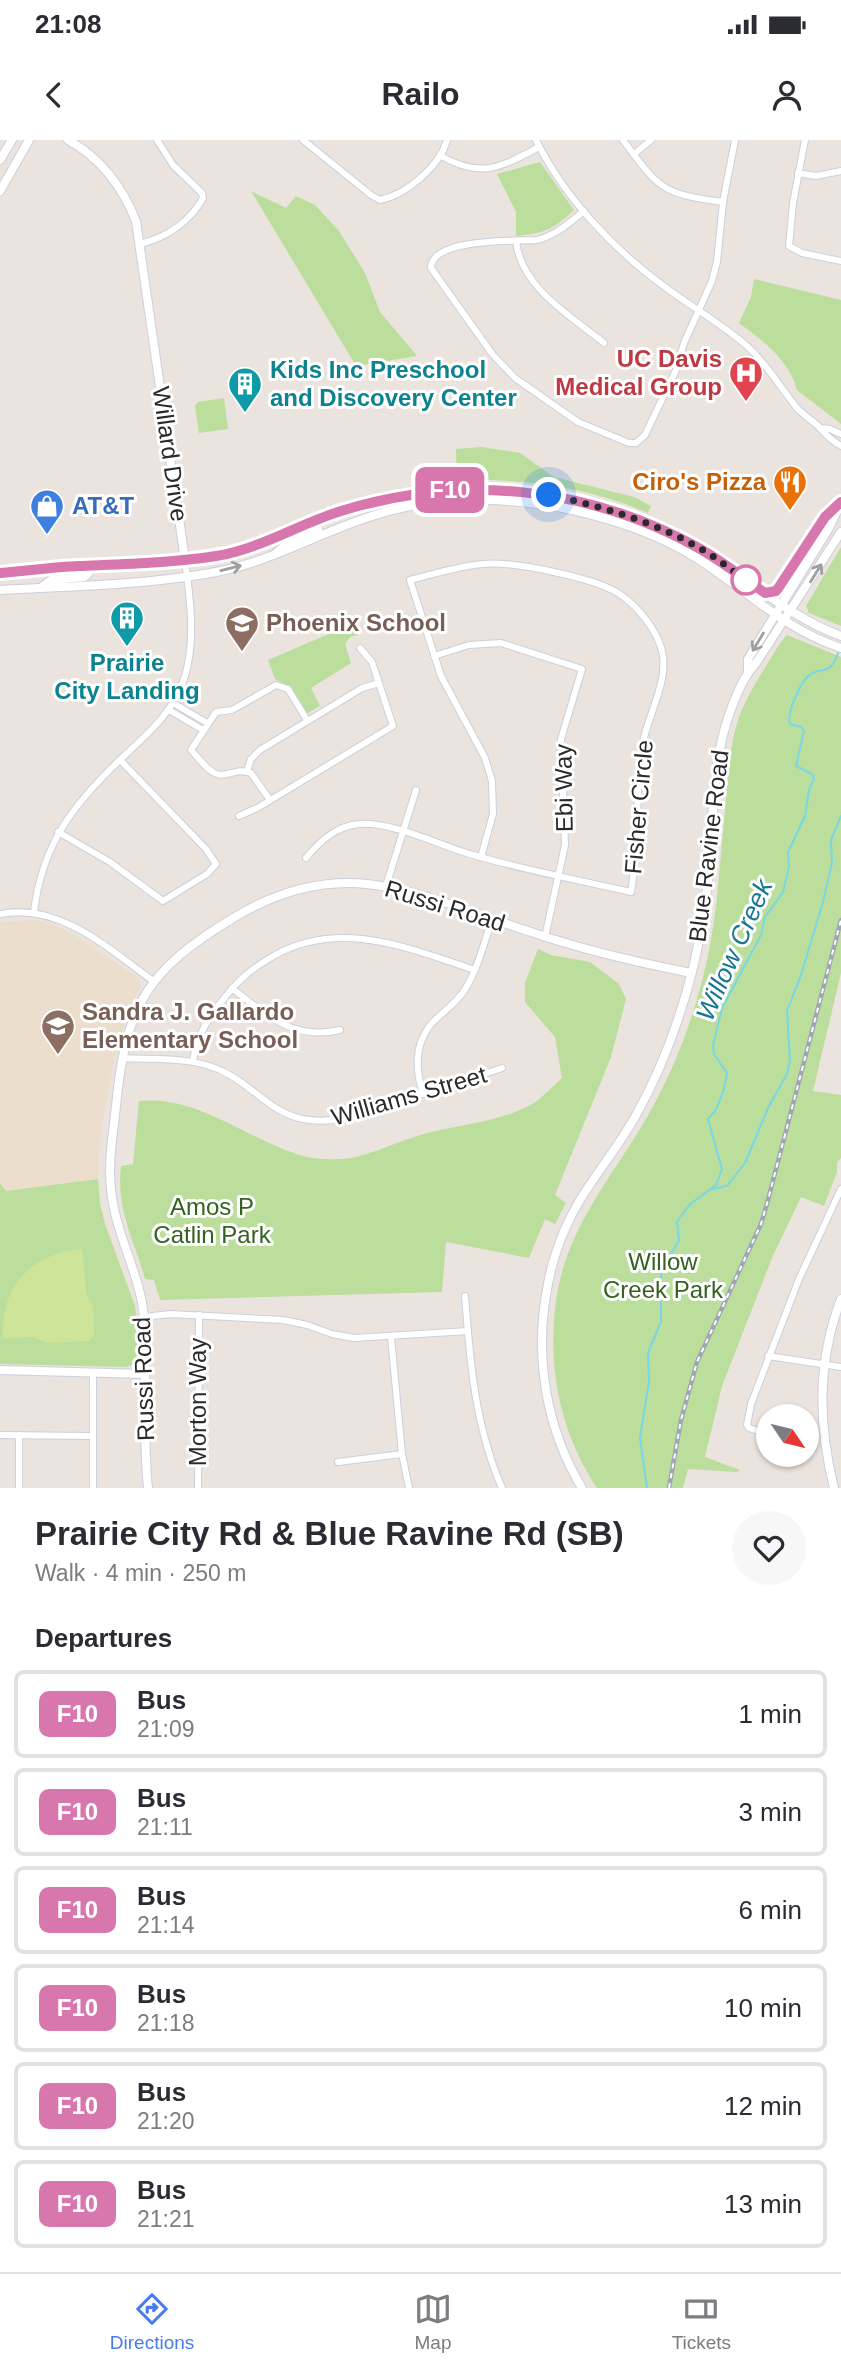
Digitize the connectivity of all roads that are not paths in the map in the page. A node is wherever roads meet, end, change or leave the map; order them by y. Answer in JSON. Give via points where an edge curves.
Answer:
{"nodes":[{"id":1,"x":12,"y":140,"type":"edge"},
{"id":2,"x":29,"y":140,"type":"edge"},
{"id":3,"x":68,"y":140,"type":"edge"},
{"id":4,"x":157,"y":140,"type":"edge"},
{"id":5,"x":303,"y":140,"type":"edge"},
{"id":6,"x":447,"y":140,"type":"edge"},
{"id":7,"x":536,"y":140,"type":"edge"},
{"id":8,"x":623,"y":140,"type":"edge"},
{"id":9,"x":651,"y":140,"type":"edge"},
{"id":10,"x":735,"y":140,"type":"edge"},
{"id":11,"x":805,"y":140,"type":"edge"},
{"id":12,"x":539,"y":147,"type":"junction"},
{"id":13,"x":634,"y":154,"type":"junction"},
{"id":14,"x":441,"y":156,"type":"junction"},
{"id":15,"x":0,"y":160,"type":"edge"},
{"id":16,"x":841,"y":171,"type":"edge"},
{"id":17,"x":798,"y":173,"type":"junction"},
{"id":18,"x":0,"y":191,"type":"edge"},
{"id":19,"x":723,"y":202,"type":"junction"},
{"id":20,"x":584,"y":211,"type":"junction"},
{"id":21,"x":516,"y":241,"type":"junction"},
{"id":22,"x":140,"y":244,"type":"junction"},
{"id":23,"x":841,"y":261,"type":"edge"},
{"id":24,"x":699,"y":311,"type":"junction"},
{"id":25,"x":604,"y":343,"type":"dead end"},
{"id":26,"x":820,"y":428,"type":"junction"},
{"id":27,"x":841,"y":434,"type":"edge"},
{"id":28,"x":841,"y":446,"type":"edge"},
{"id":29,"x":841,"y":502,"type":"edge"},
{"id":30,"x":317,"y":520,"type":"junction"},
{"id":31,"x":841,"y":532,"type":"edge"},
{"id":32,"x":274,"y":555,"type":"junction"},
{"id":33,"x":185,"y":560,"type":"junction"},
{"id":34,"x":89,"y":566,"type":"junction"},
{"id":35,"x":3,"y":572,"type":"edge"},
{"id":36,"x":187,"y":577,"type":"junction"},
{"id":37,"x":40,"y":588,"type":"junction"},
{"id":38,"x":3,"y":592,"type":"edge"},
{"id":39,"x":765,"y":593,"type":"junction"},
{"id":40,"x":781,"y":606,"type":"junction"},
{"id":41,"x":790,"y":612,"type":"junction"},
{"id":42,"x":775,"y":615,"type":"junction"},
{"id":43,"x":784,"y":621,"type":"junction"},
{"id":44,"x":839,"y":635,"type":"edge"},
{"id":45,"x":837,"y":647,"type":"edge"},
{"id":46,"x":360,"y":648,"type":"dead end"},
{"id":47,"x":434,"y":656,"type":"junction"},
{"id":48,"x":748,"y":671,"type":"junction"},
{"id":49,"x":379,"y":682,"type":"junction"},
{"id":50,"x":173,"y":703,"type":"junction"},
{"id":51,"x":169,"y":710,"type":"junction"},
{"id":52,"x":307,"y":720,"type":"junction"},
{"id":53,"x":207,"y":723,"type":"junction"},
{"id":54,"x":203,"y":730,"type":"junction"},
{"id":55,"x":120,"y":760,"type":"junction"},
{"id":56,"x":247,"y":771,"type":"junction"},
{"id":57,"x":416,"y":790,"type":"dead end"},
{"id":58,"x":270,"y":800,"type":"junction"},
{"id":59,"x":239,"y":816,"type":"dead end"},
{"id":60,"x":58,"y":832,"type":"junction"},
{"id":61,"x":403,"y":832,"type":"junction"},
{"id":62,"x":481,"y":857,"type":"junction"},
{"id":63,"x":306,"y":858,"type":"dead end"},
{"id":64,"x":560,"y":875,"type":"junction"},
{"id":65,"x":386,"y":886,"type":"junction"},
{"id":66,"x":34,"y":912,"type":"junction"},
{"id":67,"x":0,"y":914,"type":"edge"},
{"id":68,"x":492,"y":919,"type":"junction"},
{"id":69,"x":545,"y":937,"type":"junction"},
{"id":70,"x":475,"y":970,"type":"junction"},
{"id":71,"x":691,"y":973,"type":"junction"},
{"id":72,"x":153,"y":981,"type":"junction"},
{"id":73,"x":232,"y":988,"type":"junction"},
{"id":74,"x":340,"y":1030,"type":"dead end"},
{"id":75,"x":122,"y":1058,"type":"junction"},
{"id":76,"x":193,"y":1062,"type":"junction"},
{"id":77,"x":502,"y":1068,"type":"dead end"},
{"id":78,"x":423,"y":1094,"type":"junction"},
{"id":79,"x":841,"y":1189,"type":"edge"},
{"id":80,"x":465,"y":1296,"type":"dead end"},
{"id":81,"x":841,"y":1299,"type":"edge"},
{"id":82,"x":199,"y":1315,"type":"junction"},
{"id":83,"x":144,"y":1317,"type":"junction"},
{"id":84,"x":468,"y":1331,"type":"junction"},
{"id":85,"x":391,"y":1336,"type":"junction"},
{"id":86,"x":768,"y":1356,"type":"junction"},
{"id":87,"x":824,"y":1364,"type":"junction"},
{"id":88,"x":841,"y":1367,"type":"edge"},
{"id":89,"x":0,"y":1370,"type":"edge"},
{"id":90,"x":93,"y":1373,"type":"junction"},
{"id":91,"x":145,"y":1374,"type":"junction"},
{"id":92,"x":756,"y":1430,"type":"edge"},
{"id":93,"x":0,"y":1435,"type":"edge"},
{"id":94,"x":19,"y":1435,"type":"junction"},
{"id":95,"x":92,"y":1436,"type":"junction"},
{"id":96,"x":402,"y":1454,"type":"junction"},
{"id":97,"x":338,"y":1462,"type":"dead end"},
{"id":98,"x":19,"y":1488,"type":"edge"},
{"id":99,"x":93,"y":1488,"type":"edge"},
{"id":100,"x":148,"y":1488,"type":"edge"},
{"id":101,"x":198,"y":1488,"type":"edge"},
{"id":102,"x":409,"y":1488,"type":"edge"},
{"id":103,"x":502,"y":1488,"type":"edge"},
{"id":104,"x":582,"y":1488,"type":"edge"},
{"id":105,"x":834,"y":1488,"type":"edge"}],
"edges":[{"from":1,"to":15,"type":"main road"},
{"from":2,"to":18,"type":"main road"},
{"from":3,"to":22,"type":"main road","name":"Willard Drive","via":[[93,157],[119,186],[136,221]]},
{"from":4,"to":22,"type":"street","via":[[203,198],[171,233]]},
{"from":5,"to":14,"type":"street","via":[[380,200],[424,176]]},
{"from":6,"to":14,"type":"street"},
{"from":7,"to":12,"type":"street"},
{"from":8,"to":13,"type":"street"},
{"from":9,"to":13,"type":"street"},
{"from":10,"to":19,"type":"street"},
{"from":11,"to":17,"type":"street"},
{"from":12,"to":14,"type":"street","via":[[489,169],[468,168]]},
{"from":12,"to":20,"type":"street"},
{"from":13,"to":19,"type":"street","via":[[657,182],[672,192]]},
{"from":16,"to":17,"type":"street","via":[[816,176]]},
{"from":17,"to":23,"type":"street","via":[[789,246]]},
{"from":19,"to":24,"type":"street","via":[[715,272]]},
{"from":20,"to":21,"type":"street","via":[[554,234]]},
{"from":20,"to":24,"type":"street","via":[[631,260]]},
{"from":21,"to":24,"type":"street","via":[[460,245],[437,255],[431,268],[501,365],[570,418],[600,432],[629,443],[643,438]]},
{"from":21,"to":25,"type":"street","via":[[539,290]]},
{"from":22,"to":33,"type":"main road","name":"Willard Drive"},
{"from":24,"to":26,"type":"street","via":[[752,350],[802,414]]},
{"from":26,"to":27,"type":"street"},
{"from":26,"to":28,"type":"street"},
{"from":29,"to":39,"type":"main road","via":[[825,517],[776,591]]},
{"from":29,"to":40,"type":"main road","name":"Blue Ravine Road"},
{"from":30,"to":32,"type":"main road","via":[[317,530],[292,540]]},
{"from":30,"to":33,"type":"main road","via":[[246,548]]},
{"from":30,"to":39,"type":"main road","via":[[399,497],[440,491],[549,495],[646,523],[710,555]]},
{"from":41,"to":31,"type":"main road","name":"Blue Ravine Road","one_way":true},
{"from":36,"to":32,"type":"main road","one_way":true},
{"from":32,"to":42,"type":"main road","via":[[393,510],[458,501],[524,503],[592,515],[647,534],[695,557]]},
{"from":33,"to":34,"type":"main road"},
{"from":33,"to":36,"type":"street","name":"Willard Drive"},
{"from":34,"to":35,"type":"main road"},
{"from":34,"to":37,"type":"main road","via":[[84,577],[51,580]]},
{"from":36,"to":37,"type":"main road"},
{"from":36,"to":50,"type":"street","name":"Willard Drive","via":[[191,649]]},
{"from":37,"to":38,"type":"main road"},
{"from":39,"to":40,"type":"main road"},
{"from":40,"to":41,"type":"main road"},
{"from":40,"to":42,"type":"main road","name":"Blue Ravine Road"},
{"from":41,"to":43,"type":"main road","name":"Blue Ravine Road"},
{"from":41,"to":44,"type":"main road"},
{"from":42,"to":43,"type":"main road"},
{"from":42,"to":48,"type":"main road","name":"Blue Ravine Road","one_way":true,"via":[[748,659]]},
{"from":43,"to":45,"type":"main road"},
{"from":43,"to":48,"type":"main road","name":"Blue Ravine Road"},
{"from":46,"to":49,"type":"street","via":[[372,662]]},
{"from":47,"to":62,"type":"street","name":"Fisher Circle","via":[[492,781],[493,814]]},
{"from":47,"to":64,"type":"street","name":"Ebi Way","via":[[469,645],[501,643],[582,669],[561,739],[566,832]]},
{"from":47,"to":64,"type":"street","name":"Fisher Circle","via":[[410,580],[481,564],[525,566],[607,588],[631,603],[656,635],[663,670],[641,755],[631,892]]},
{"from":48,"to":71,"type":"main road","name":"Blue Ravine Road","via":[[718,752],[708,881]]},
{"from":49,"to":52,"type":"street"},
{"from":49,"to":58,"type":"street","via":[[393,726]]},
{"from":50,"to":51,"type":"street","name":"Willard Drive"},
{"from":50,"to":53,"type":"street"},
{"from":51,"to":54,"type":"street"},
{"from":51,"to":55,"type":"street","name":"Willard Drive"},
{"from":52,"to":53,"type":"street","via":[[288,690],[276,685],[234,709],[216,712]]},
{"from":52,"to":56,"type":"street","via":[[257,752]]},
{"from":53,"to":54,"type":"street"},
{"from":54,"to":56,"type":"street","via":[[191,750],[212,771],[222,775]]},
{"from":55,"to":60,"type":"street","name":"Willard Drive"},
{"from":55,"to":60,"type":"street","via":[[216,864],[163,901]]},
{"from":56,"to":58,"type":"street","via":[[258,779]]},
{"from":57,"to":61,"type":"street"},
{"from":58,"to":59,"type":"street"},
{"from":60,"to":66,"type":"street","name":"Willard Drive","via":[[42,869]]},
{"from":61,"to":62,"type":"street","name":"Fisher Circle"},
{"from":61,"to":63,"type":"street","name":"Fisher Circle","via":[[372,824],[353,825],[327,836]]},
{"from":61,"to":65,"type":"street"},
{"from":62,"to":64,"type":"street","name":"Fisher Circle"},
{"from":64,"to":69,"type":"street","name":"Ebi Way"},
{"from":65,"to":68,"type":"main road","name":"Russi Road"},
{"from":65,"to":72,"type":"main road","name":"Russi Road","via":[[332,884],[274,897],[202,937]]},
{"from":66,"to":67,"type":"street"},
{"from":66,"to":72,"type":"street","via":[[66,922]]},
{"from":68,"to":69,"type":"main road","name":"Russi Road"},
{"from":68,"to":70,"type":"street"},
{"from":69,"to":71,"type":"main road","name":"Russi Road"},
{"from":70,"to":73,"type":"street","via":[[381,940],[339,937],[284,950],[252,969]]},
{"from":70,"to":78,"type":"street","via":[[463,992],[429,1027],[421,1042],[417,1068]]},
{"from":71,"to":104,"type":"main road","name":"Blue Ravine Road","via":[[675,1028],[645,1098],[576,1207],[549,1280],[542,1336],[546,1388],[554,1426]]},
{"from":72,"to":75,"type":"main road","name":"Russi Road","via":[[136,1013]]},
{"from":73,"to":74,"type":"street","via":[[290,1029]]},
{"from":73,"to":76,"type":"street","via":[[203,1026]]},
{"from":75,"to":76,"type":"street","name":"Williams Street"},
{"from":75,"to":83,"type":"main road","name":"Russi Road","via":[[110,1158],[111,1190]]},
{"from":76,"to":78,"type":"street","name":"Williams Street","via":[[230,1075],[281,1112],[310,1121],[340,1120]]},
{"from":77,"to":78,"type":"street","name":"Williams Street"},
{"from":79,"to":86,"type":"street"},
{"from":80,"to":84,"type":"street"},
{"from":81,"to":87,"type":"main road"},
{"from":82,"to":83,"type":"street"},
{"from":82,"to":85,"type":"street","via":[[283,1320],[342,1337]]},
{"from":82,"to":101,"type":"street","name":"Morton Way"},
{"from":83,"to":91,"type":"main road","name":"Russi Road"},
{"from":84,"to":85,"type":"street"},
{"from":84,"to":103,"type":"street","via":[[477,1410]]},
{"from":85,"to":96,"type":"street"},
{"from":86,"to":87,"type":"street"},
{"from":86,"to":92,"type":"street","via":[[746,1420]]},
{"from":87,"to":88,"type":"street"},
{"from":87,"to":105,"type":"main road","via":[[822,1421]]},
{"from":89,"to":90,"type":"main road"},
{"from":90,"to":91,"type":"main road"},
{"from":90,"to":95,"type":"street"},
{"from":91,"to":100,"type":"main road","name":"Russi Road"},
{"from":93,"to":94,"type":"street"},
{"from":94,"to":95,"type":"street"},
{"from":94,"to":98,"type":"street"},
{"from":95,"to":99,"type":"street"},
{"from":96,"to":97,"type":"street"},
{"from":96,"to":102,"type":"street"}]}
